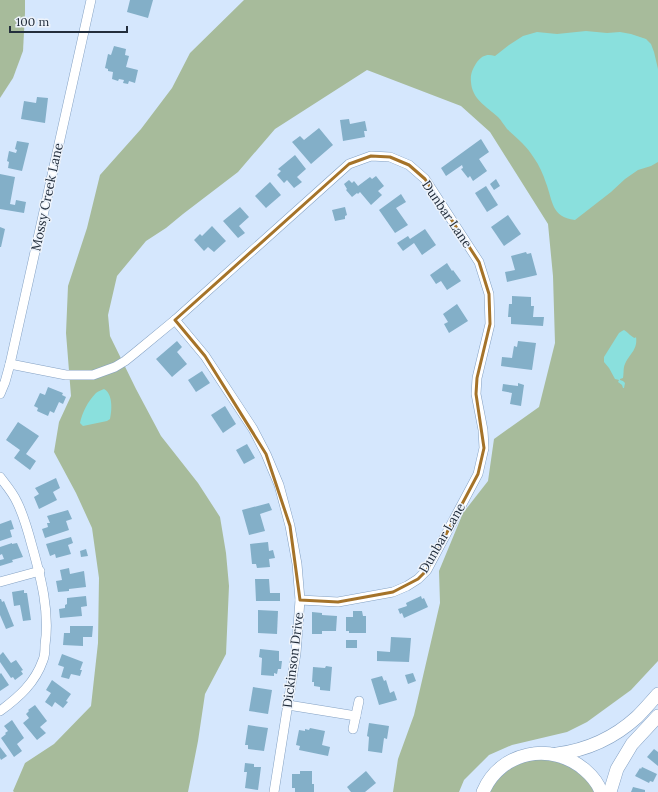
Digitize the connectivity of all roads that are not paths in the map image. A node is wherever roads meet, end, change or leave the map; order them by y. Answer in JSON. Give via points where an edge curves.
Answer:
{"nodes":[{"id":1,"x":91,"y":0,"type":"edge"},
{"id":2,"x":175,"y":320,"type":"junction"},
{"id":3,"x":10,"y":364,"type":"junction"},
{"id":4,"x":0,"y":394,"type":"edge"},
{"id":5,"x":0,"y":477,"type":"edge"},
{"id":6,"x":40,"y":571,"type":"junction"},
{"id":7,"x":0,"y":582,"type":"edge"},
{"id":8,"x":300,"y":600,"type":"junction"},
{"id":9,"x":658,"y":694,"type":"edge"},
{"id":10,"x":359,"y":701,"type":"dead end"},
{"id":11,"x":288,"y":705,"type":"junction"},
{"id":12,"x":0,"y":710,"type":"edge"},
{"id":13,"x":356,"y":716,"type":"junction"},
{"id":14,"x":658,"y":716,"type":"edge"},
{"id":15,"x":353,"y":729,"type":"dead end"},
{"id":16,"x":556,"y":754,"type":"junction"},
{"id":17,"x":274,"y":792,"type":"edge"},
{"id":18,"x":483,"y":792,"type":"edge"},
{"id":19,"x":601,"y":792,"type":"edge"},
{"id":20,"x":610,"y":792,"type":"edge"}],
"edges":[{"from":1,"to":3,"type":"street","name":"Mossy Creek Lane"},
{"from":2,"to":3,"type":"street","name":"Dunbar Lane","via":[[125,361],[93,376],[66,375]]},
{"from":2,"to":8,"type":"street","name":"Dickinson Drive","via":[[205,356],[266,454],[279,485],[290,526]]},
{"from":2,"to":8,"type":"street","name":"Dunbar Lane","via":[[349,164],[371,156],[390,157],[409,166],[425,179],[479,262],[489,294],[490,324],[476,378],[484,448],[478,474],[427,570],[418,579],[393,592],[338,602]]},
{"from":3,"to":4,"type":"street","name":"Mossy Creek Lane"},
{"from":5,"to":6,"type":"street","via":[[17,503]]},
{"from":6,"to":7,"type":"street"},
{"from":6,"to":12,"type":"street","via":[[46,607],[44,659],[31,684]]},
{"from":8,"to":11,"type":"street","name":"Dickinson Drive","via":[[296,653]]},
{"from":9,"to":16,"type":"street","via":[[636,717],[599,743],[572,752]]},
{"from":10,"to":13,"type":"street"},
{"from":11,"to":13,"type":"street"},
{"from":11,"to":17,"type":"street","name":"Dickinson Drive"},
{"from":13,"to":15,"type":"street"},
{"from":14,"to":20,"type":"street","via":[[632,744],[617,769]]},
{"from":16,"to":18,"type":"street","via":[[533,753],[514,759],[496,772]]},
{"from":16,"to":19,"type":"street","via":[[577,763],[590,775]]}]}
